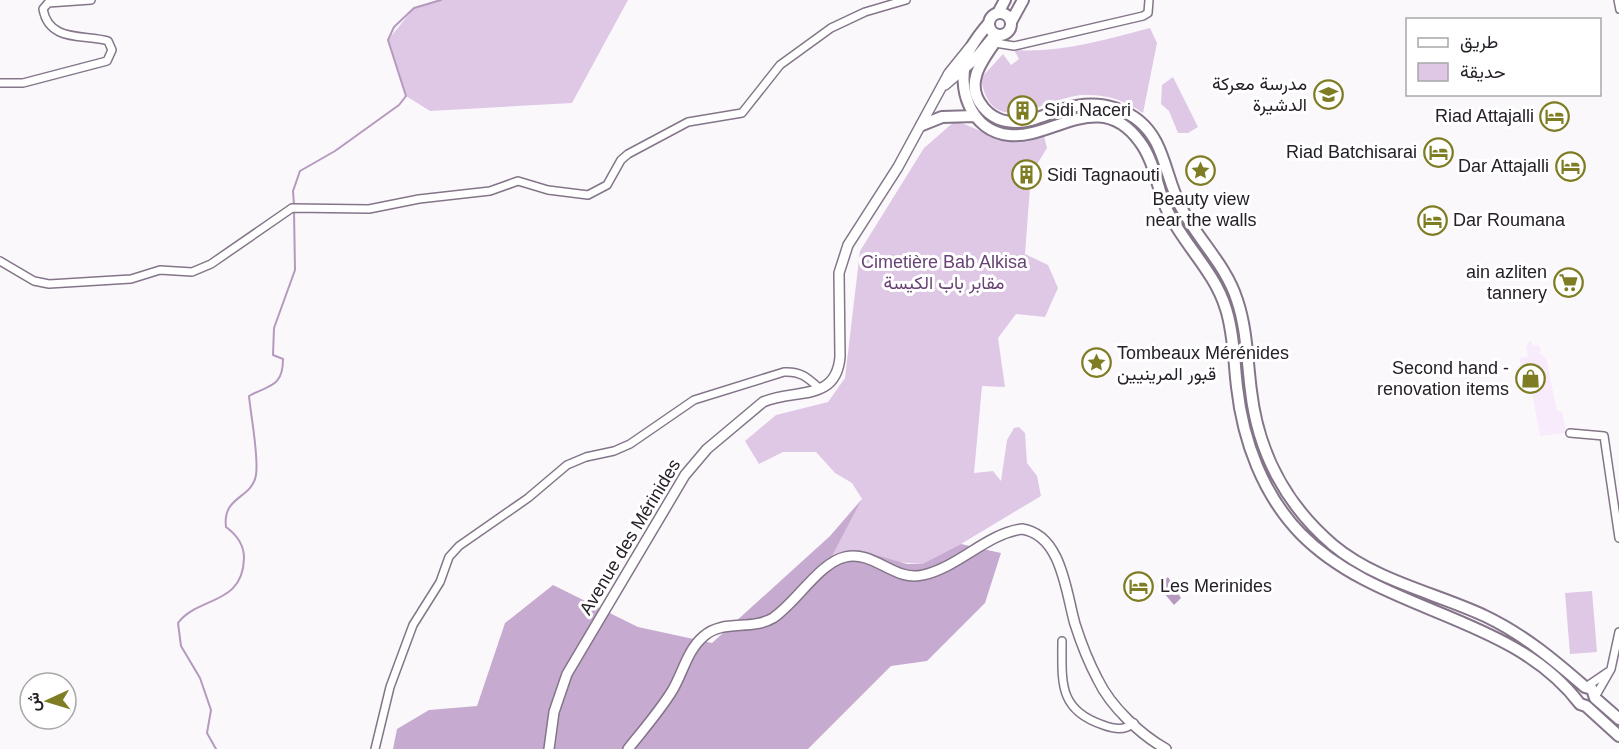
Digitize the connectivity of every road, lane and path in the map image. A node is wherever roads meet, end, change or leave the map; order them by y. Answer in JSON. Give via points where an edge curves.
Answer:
{"nodes":[{"id":1,"x":91,"y":0,"type":"edge"},
{"id":2,"x":906,"y":0,"type":"edge"},
{"id":3,"x":1005,"y":0,"type":"edge"},
{"id":4,"x":1023,"y":0,"type":"edge"},
{"id":5,"x":1149,"y":0,"type":"edge"},
{"id":6,"x":1617,"y":0,"type":"edge"},
{"id":7,"x":1619,"y":10,"type":"edge"},
{"id":8,"x":998,"y":13,"type":"junction"},
{"id":9,"x":1011,"y":21,"type":"junction"},
{"id":10,"x":988,"y":24,"type":"junction"},
{"id":11,"x":997,"y":38,"type":"junction"},
{"id":12,"x":972,"y":45,"type":"junction"},
{"id":13,"x":964,"y":69,"type":"junction"},
{"id":14,"x":0,"y":83,"type":"edge"},
{"id":15,"x":943,"y":87,"type":"junction"},
{"id":16,"x":975,"y":116,"type":"junction"},
{"id":17,"x":922,"y":125,"type":"junction"},
{"id":18,"x":0,"y":261,"type":"edge"},
{"id":19,"x":820,"y":389,"type":"junction"},
{"id":20,"x":1570,"y":433,"type":"dead end"},
{"id":21,"x":1619,"y":538,"type":"edge"},
{"id":22,"x":1619,"y":632,"type":"edge"},
{"id":23,"x":1062,"y":641,"type":"dead end"},
{"id":24,"x":1608,"y":672,"type":"junction"},
{"id":25,"x":1586,"y":687,"type":"junction"},
{"id":26,"x":1595,"y":697,"type":"junction"},
{"id":27,"x":1576,"y":698,"type":"junction"},
{"id":28,"x":1586,"y":706,"type":"junction"},
{"id":29,"x":1619,"y":719,"type":"edge"},
{"id":30,"x":1134,"y":723,"type":"junction"},
{"id":31,"x":1619,"y":736,"type":"edge"},
{"id":32,"x":375,"y":749,"type":"edge"},
{"id":33,"x":549,"y":749,"type":"edge"},
{"id":34,"x":628,"y":749,"type":"edge"},
{"id":35,"x":1166,"y":749,"type":"edge"}],
"edges":[{"from":1,"to":14,"type":"street","via":[[48,3],[44,15],[70,38],[108,41],[112,50],[107,61],[22,83]]},
{"from":2,"to":18,"type":"street","via":[[865,12],[831,28],[780,65],[742,113],[688,122],[628,154],[607,185],[595,194],[548,190],[518,181],[490,191],[369,209],[295,208],[211,264],[192,272],[160,270],[131,279],[41,283]]},
{"from":3,"to":8,"type":"main road"},
{"from":4,"to":9,"type":"main road"},
{"from":5,"to":11,"type":"street","via":[[1143,16],[1014,46]]},
{"from":6,"to":7,"type":"street"},
{"from":8,"to":9,"type":"main road","via":[[1006,14]]},
{"from":8,"to":10,"type":"main road","via":[[990,17]]},
{"from":9,"to":11,"type":"main road","via":[[1009,30]]},
{"from":10,"to":11,"type":"main road"},
{"from":10,"to":12,"type":"main road"},
{"from":11,"to":13,"type":"main road"},
{"from":11,"to":25,"type":"main road","via":[[974,83],[978,100],[996,118],[1019,122],[1074,106],[1101,105],[1132,116],[1151,134],[1181,208],[1220,264],[1234,292],[1244,327],[1252,399],[1261,437],[1280,483],[1306,518],[1334,545],[1362,564],[1496,622],[1532,644]]},
{"from":12,"to":13,"type":"main road"},
{"from":12,"to":15,"type":"main road","via":[[955,64]]},
{"from":13,"to":15,"type":"main road"},
{"from":13,"to":16,"type":"main road","via":[[965,96]]},
{"from":15,"to":17,"type":"main road"},
{"from":16,"to":17,"type":"main road","via":[[942,117]]},
{"from":16,"to":27,"type":"main road","via":[[989,128],[1009,135],[1085,117],[1119,123],[1133,134],[1149,157],[1173,220],[1221,294],[1231,329],[1250,450],[1271,492],[1296,528],[1350,572],[1484,630],[1518,649]]},
{"from":17,"to":19,"type":"main road","via":[[842,259],[839,370]]},
{"from":19,"to":32,"type":"street","via":[[803,375],[784,372],[694,400],[630,444],[567,465],[459,546],[449,557],[440,582],[413,625],[390,687]]},
{"from":19,"to":33,"type":"main road","name":"Avenue des Mérinides","via":[[763,402],[707,449],[685,475],[567,674],[554,712]]},
{"from":20,"to":21,"type":"street","via":[[1604,436]]},
{"from":22,"to":24,"type":"street"},
{"from":23,"to":30,"type":"street","via":[[1065,693],[1072,707],[1080,716],[1111,728],[1123,729]]},
{"from":24,"to":25,"type":"street"},
{"from":24,"to":26,"type":"street"},
{"from":25,"to":26,"type":"main road","via":[[1593,690]]},
{"from":25,"to":27,"type":"main road"},
{"from":26,"to":28,"type":"main road"},
{"from":26,"to":29,"type":"main road"},
{"from":27,"to":28,"type":"main road"},
{"from":28,"to":31,"type":"main road"},
{"from":30,"to":34,"type":"main road","via":[[1098,680],[1050,547],[1042,537],[1022,529],[922,575],[898,575],[867,558],[844,556],[829,565],[773,618],[762,624],[714,630],[703,636],[690,653],[673,690]]},
{"from":30,"to":35,"type":"main road"}]}
